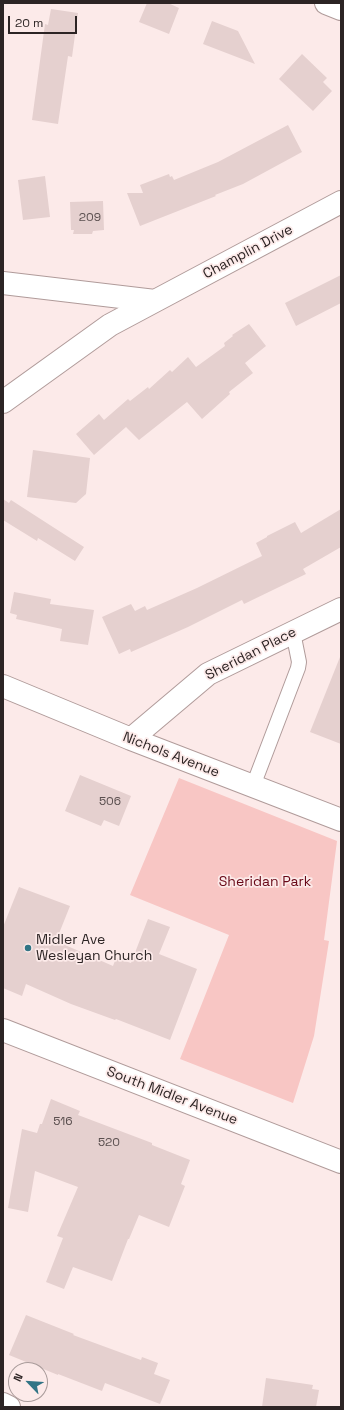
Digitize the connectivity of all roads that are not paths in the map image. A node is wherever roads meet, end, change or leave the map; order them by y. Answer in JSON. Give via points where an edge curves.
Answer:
{"nodes":[{"id":1,"x":326,"y":3,"type":"edge"},
{"id":2,"x":341,"y":9,"type":"edge"},
{"id":3,"x":341,"y":202,"type":"edge"},
{"id":4,"x":3,"y":283,"type":"edge"},
{"id":5,"x":155,"y":301,"type":"junction"},
{"id":6,"x":3,"y":402,"type":"edge"},
{"id":7,"x":341,"y":609,"type":"edge"},
{"id":8,"x":293,"y":632,"type":"junction"},
{"id":9,"x":3,"y":686,"type":"edge"},
{"id":10,"x":131,"y":740,"type":"junction"},
{"id":11,"x":253,"y":786,"type":"junction"},
{"id":12,"x":341,"y":820,"type":"edge"},
{"id":13,"x":3,"y":1030,"type":"edge"},
{"id":14,"x":341,"y":1162,"type":"edge"},
{"id":15,"x":3,"y":1404,"type":"edge"},
{"id":16,"x":9,"y":1407,"type":"edge"}],
"edges":[{"from":1,"to":2,"type":"street"},
{"from":3,"to":5,"type":"street","name":"Champlin Drive"},
{"from":4,"to":5,"type":"street"},
{"from":5,"to":6,"type":"street","name":"Champlin Drive","via":[[110,326]]},
{"from":7,"to":8,"type":"street","name":"Sheridan Place"},
{"from":8,"to":10,"type":"street","name":"Sheridan Place","via":[[208,674]]},
{"from":8,"to":11,"type":"lane","via":[[298,668]]},
{"from":9,"to":10,"type":"street","name":"Nichols Avenue"},
{"from":10,"to":11,"type":"street","name":"Nichols Avenue"},
{"from":11,"to":12,"type":"street","name":"Nichols Avenue"},
{"from":13,"to":14,"type":"street","name":"South Midler Avenue"},
{"from":15,"to":16,"type":"street"}]}
